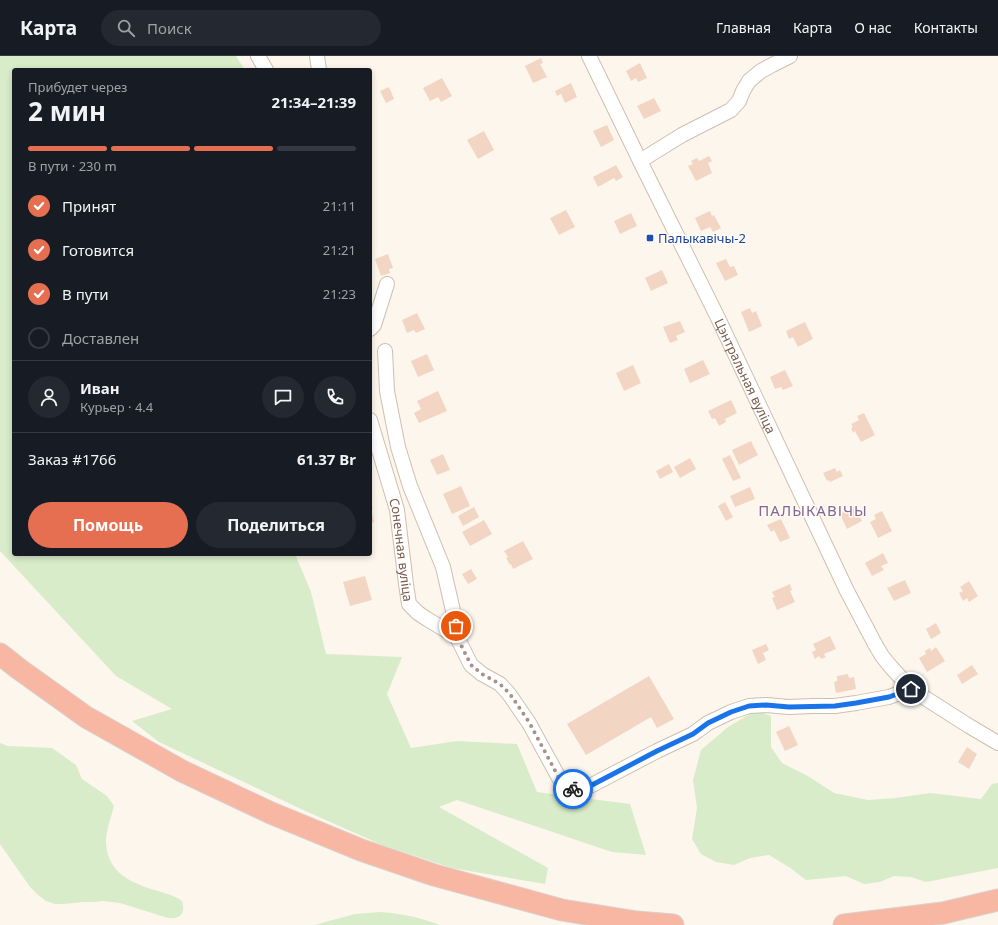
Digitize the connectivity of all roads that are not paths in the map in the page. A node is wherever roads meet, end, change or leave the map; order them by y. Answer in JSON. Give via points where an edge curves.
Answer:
{"nodes":[{"id":1,"x":317,"y":56,"type":"edge"},
{"id":2,"x":589,"y":56,"type":"edge"},
{"id":3,"x":790,"y":56,"type":"edge"},
{"id":4,"x":319,"y":68,"type":"edge"},
{"id":5,"x":640,"y":161,"type":"junction"},
{"id":6,"x":387,"y":284,"type":"dead end"},
{"id":7,"x":372,"y":327,"type":"edge"},
{"id":8,"x":385,"y":351,"type":"dead end"},
{"id":9,"x":372,"y":427,"type":"edge"},
{"id":10,"x":457,"y":637,"type":"junction"},
{"id":11,"x":0,"y":654,"type":"edge"},
{"id":12,"x":911,"y":689,"type":"junction"},
{"id":13,"x":998,"y":743,"type":"edge"},
{"id":14,"x":998,"y":900,"type":"edge"},
{"id":15,"x":673,"y":925,"type":"edge"},
{"id":16,"x":844,"y":925,"type":"edge"}],
"edges":[{"from":1,"to":4,"type":"street"},
{"from":2,"to":5,"type":"street","name":"Цэнтральная вуліца"},
{"from":3,"to":5,"type":"street","via":[[761,71],[749,81],[731,110],[682,135]]},
{"from":5,"to":12,"type":"street","name":"Цэнтральная вуліца","via":[[717,316],[862,622],[882,656]]},
{"from":6,"to":7,"type":"street"},
{"from":8,"to":10,"type":"street","via":[[387,391],[398,447],[410,486],[443,567]]},
{"from":9,"to":10,"type":"street","name":"Сонечная вуліца","via":[[397,510],[409,604],[418,613]]},
{"from":10,"to":12,"type":"street","via":[[471,665],[500,684],[510,694],[529,722],[559,778],[578,790],[693,734],[708,723],[749,706],[835,706],[889,697]]},
{"from":11,"to":15,"type":"highway","via":[[86,717],[182,771],[271,813],[361,850],[434,875],[562,910]]},
{"from":12,"to":13,"type":"street","name":"Цэнтральная вуліца"},
{"from":14,"to":16,"type":"highway","via":[[943,913]]}]}
